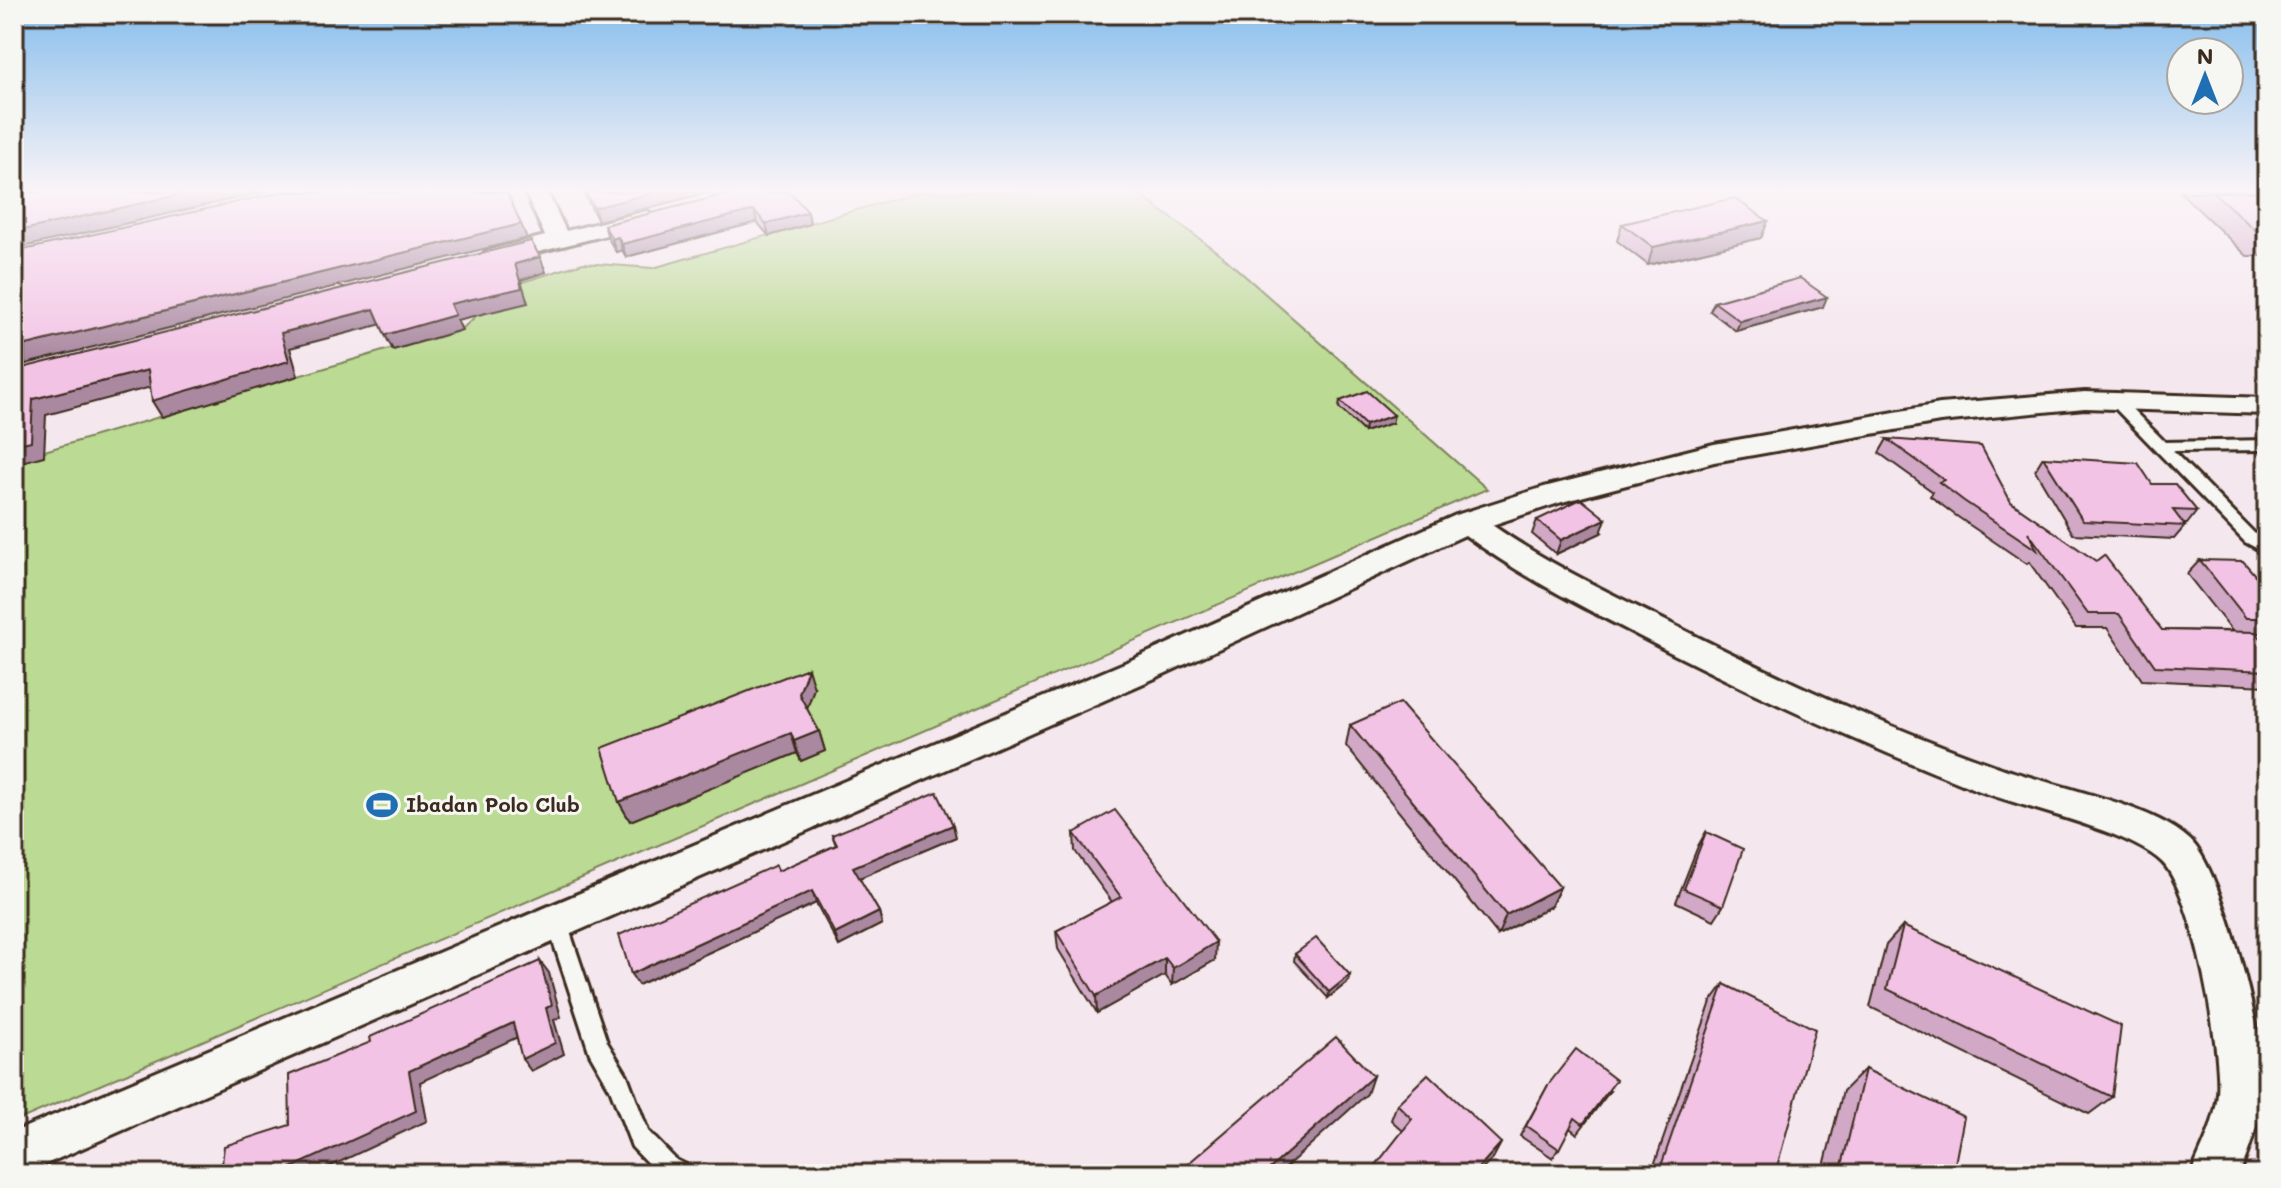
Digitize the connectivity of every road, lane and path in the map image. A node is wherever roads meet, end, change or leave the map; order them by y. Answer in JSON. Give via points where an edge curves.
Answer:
{"nodes":[{"id":1,"x":528,"y":247,"type":"edge"},
{"id":2,"x":468,"y":262,"type":"edge"},
{"id":3,"x":2115,"y":400,"type":"junction"},
{"id":4,"x":2267,"y":406,"type":"edge"},
{"id":5,"x":2267,"y":445,"type":"edge"},
{"id":6,"x":2161,"y":447,"type":"junction"},
{"id":7,"x":1467,"y":522,"type":"junction"},
{"id":8,"x":2267,"y":549,"type":"edge"},
{"id":9,"x":557,"y":923,"type":"junction"},
{"id":10,"x":14,"y":1155,"type":"edge"},
{"id":11,"x":680,"y":1174,"type":"edge"},
{"id":12,"x":2214,"y":1174,"type":"edge"}],
"edges":[{"from":1,"to":2,"type":"street"},
{"from":3,"to":4,"type":"street"},
{"from":3,"to":6,"type":"lane"},
{"from":3,"to":7,"type":"street","via":[[1940,413],[1729,450],[1603,479]]},
{"from":5,"to":6,"type":"lane"},
{"from":6,"to":8,"type":"lane"},
{"from":7,"to":9,"type":"street"},
{"from":7,"to":12,"type":"street","via":[[1524,563],[1768,688],[1988,779],[2146,831],[2181,855],[2199,884],[2241,1070],[2231,1144]]},
{"from":9,"to":10,"type":"street"},
{"from":9,"to":11,"type":"lane","via":[[598,1047],[619,1083],[640,1139]]}]}
